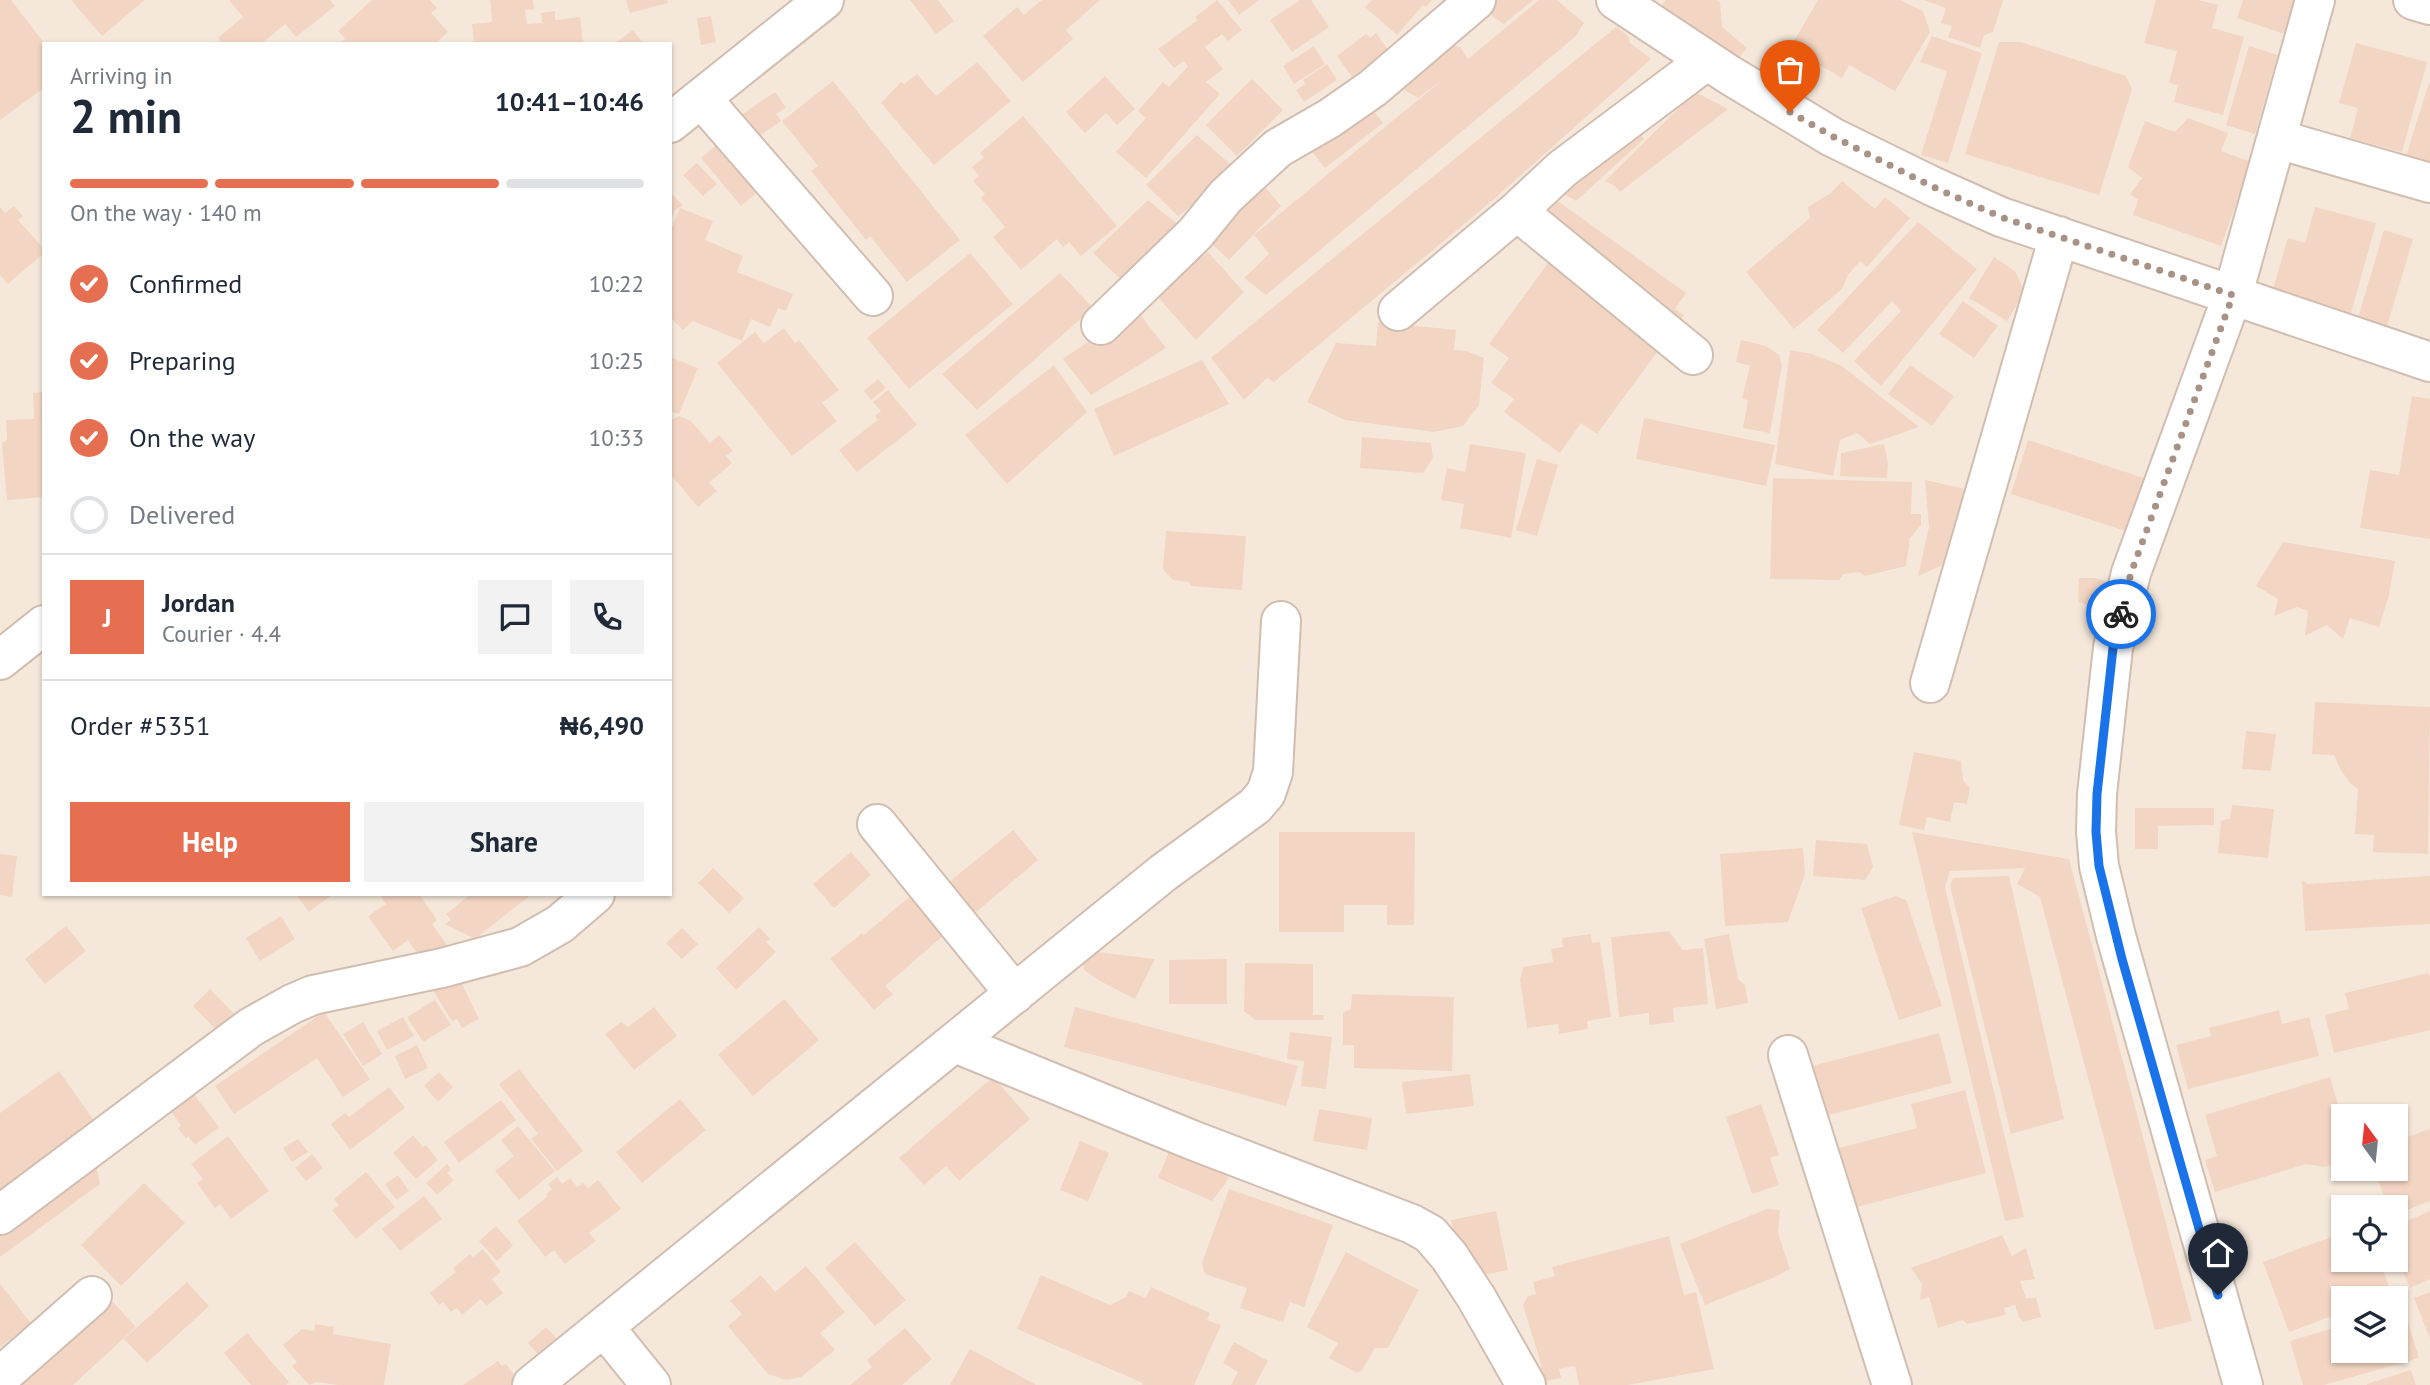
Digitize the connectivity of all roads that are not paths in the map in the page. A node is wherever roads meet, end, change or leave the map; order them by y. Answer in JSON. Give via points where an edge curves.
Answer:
{"nodes":[{"id":1,"x":1476,"y":0,"type":"edge"},
{"id":2,"x":1616,"y":0,"type":"edge"},
{"id":3,"x":2315,"y":0,"type":"edge"},
{"id":4,"x":2413,"y":0,"type":"edge"},
{"id":5,"x":820,"y":1,"type":"edge"},
{"id":6,"x":2430,"y":5,"type":"edge"},
{"id":7,"x":1706,"y":61,"type":"junction"},
{"id":8,"x":701,"y":98,"type":"junction"},
{"id":9,"x":672,"y":121,"type":"edge"},
{"id":10,"x":2277,"y":139,"type":"junction"},
{"id":11,"x":2430,"y":183,"type":"edge"},
{"id":12,"x":1517,"y":211,"type":"junction"},
{"id":13,"x":2059,"y":236,"type":"junction"},
{"id":14,"x":2233,"y":295,"type":"junction"},
{"id":15,"x":873,"y":296,"type":"dead end"},
{"id":16,"x":1398,"y":311,"type":"dead end"},
{"id":17,"x":1101,"y":325,"type":"dead end"},
{"id":18,"x":1693,"y":355,"type":"dead end"},
{"id":19,"x":2430,"y":362,"type":"edge"},
{"id":20,"x":1282,"y":621,"type":"dead end"},
{"id":21,"x":1930,"y":683,"type":"dead end"},
{"id":22,"x":877,"y":824,"type":"dead end"},
{"id":23,"x":593,"y":896,"type":"edge"},
{"id":24,"x":1015,"y":994,"type":"junction"},
{"id":25,"x":955,"y":1043,"type":"junction"},
{"id":26,"x":1788,"y":1055,"type":"dead end"},
{"id":27,"x":0,"y":1215,"type":"edge"},
{"id":28,"x":92,"y":1296,"type":"dead end"},
{"id":29,"x":604,"y":1327,"type":"junction"},
{"id":30,"x":0,"y":1377,"type":"edge"},
{"id":31,"x":532,"y":1385,"type":"edge"},
{"id":32,"x":651,"y":1385,"type":"edge"},
{"id":33,"x":1526,"y":1385,"type":"edge"},
{"id":34,"x":1892,"y":1385,"type":"edge"},
{"id":35,"x":2243,"y":1385,"type":"edge"}],
"edges":[{"from":1,"to":17,"type":"street","via":[[1373,88],[1278,148]]},
{"from":2,"to":7,"type":"street"},
{"from":3,"to":10,"type":"street"},
{"from":4,"to":6,"type":"street"},
{"from":5,"to":8,"type":"street"},
{"from":7,"to":12,"type":"street","via":[[1562,169]]},
{"from":7,"to":13,"type":"street","via":[[1832,136],[1931,186]]},
{"from":8,"to":9,"type":"street"},
{"from":8,"to":15,"type":"street"},
{"from":10,"to":11,"type":"street"},
{"from":10,"to":14,"type":"street"},
{"from":12,"to":16,"type":"street"},
{"from":12,"to":18,"type":"street"},
{"from":13,"to":14,"type":"street"},
{"from":13,"to":21,"type":"street"},
{"from":14,"to":19,"type":"street"},
{"from":14,"to":35,"type":"street","via":[[2131,573],[2113,648],[2096,832],[2116,936]]},
{"from":20,"to":24,"type":"street","via":[[1273,772],[1266,793]]},
{"from":22,"to":24,"type":"street"},
{"from":23,"to":27,"type":"street","via":[[559,924],[520,947],[313,995],[270,1015]]},
{"from":24,"to":25,"type":"street"},
{"from":25,"to":29,"type":"street"},
{"from":25,"to":33,"type":"street","via":[[1430,1234],[1476,1297]]},
{"from":26,"to":34,"type":"street"},
{"from":28,"to":30,"type":"street"},
{"from":29,"to":31,"type":"street"},
{"from":29,"to":32,"type":"street"}]}
